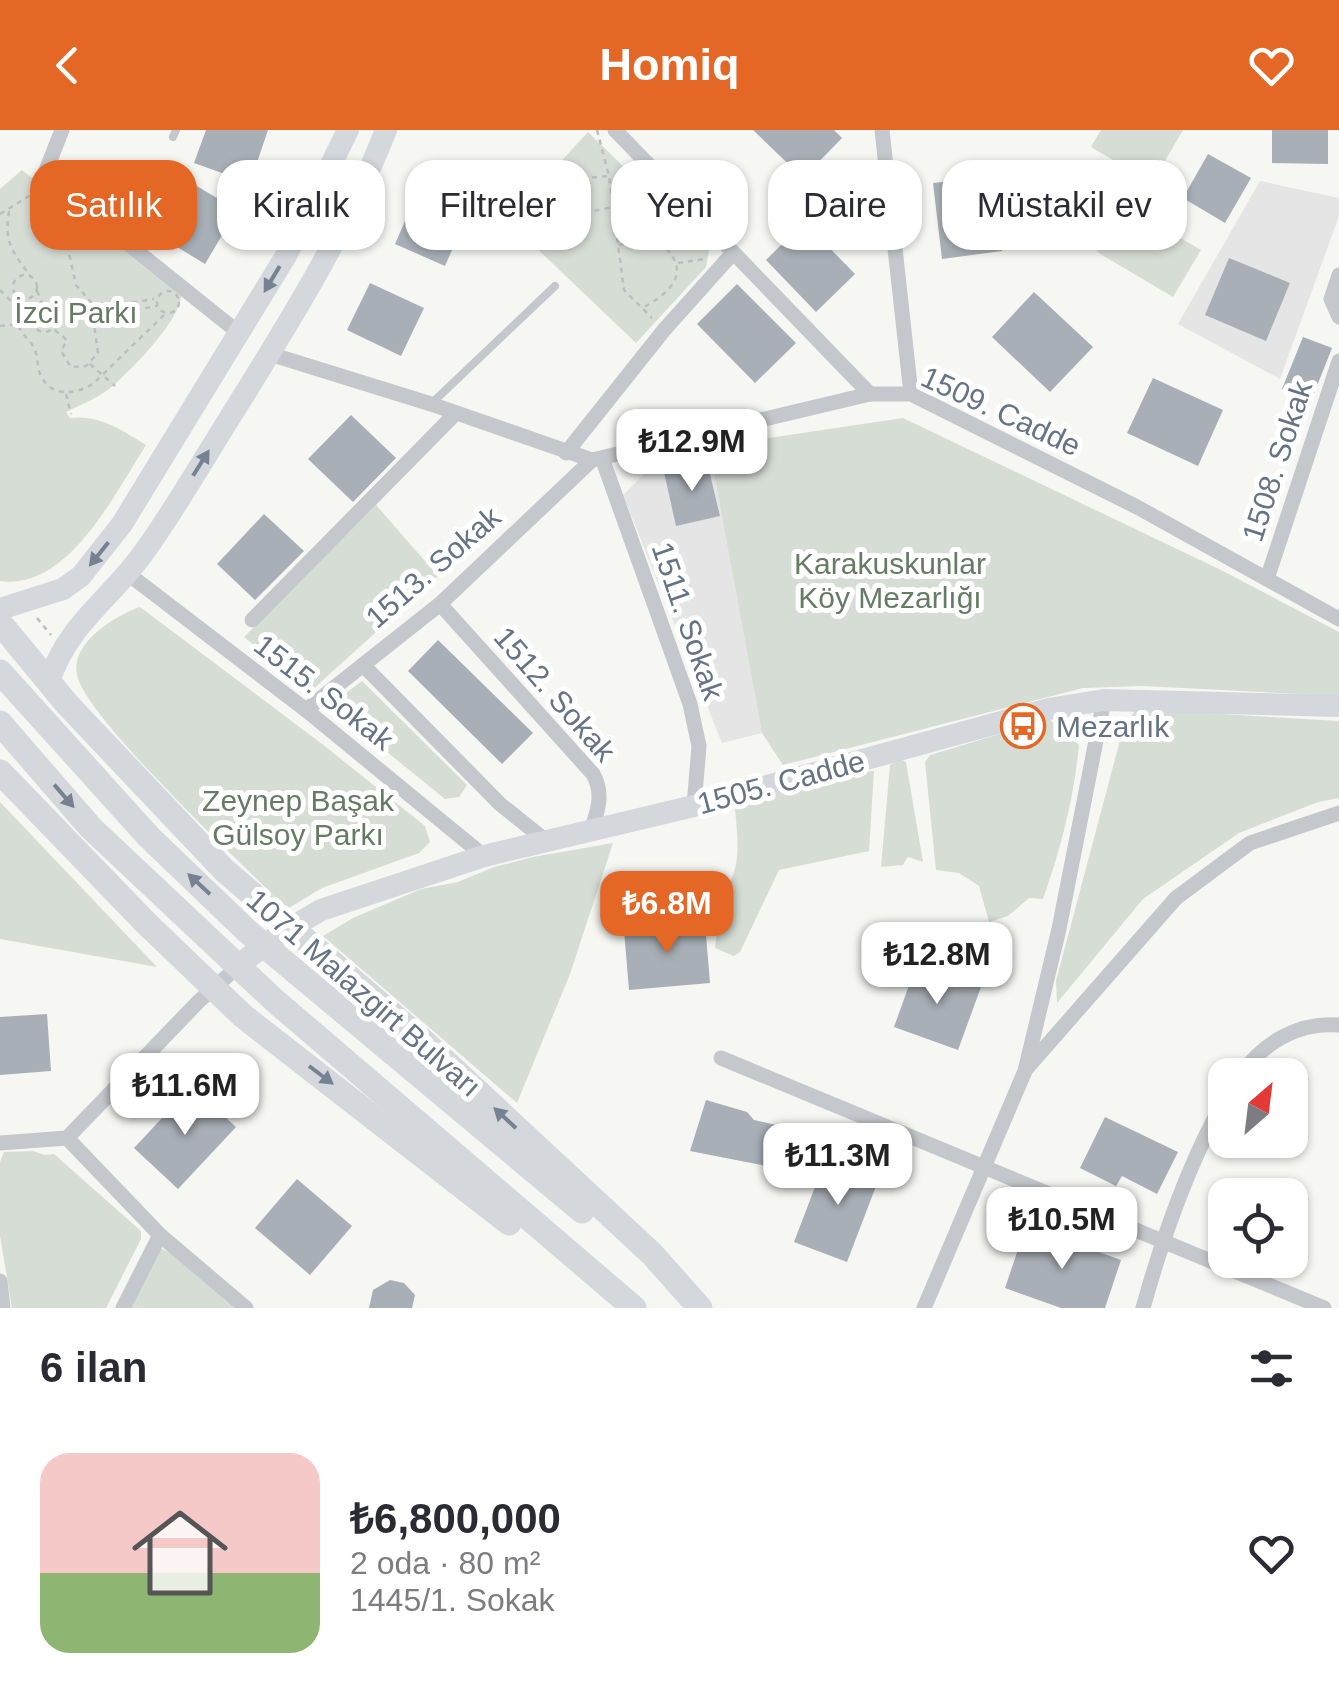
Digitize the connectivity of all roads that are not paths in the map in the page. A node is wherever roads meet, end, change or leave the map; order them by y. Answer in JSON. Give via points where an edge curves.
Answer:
{"nodes":[{"id":1,"x":62,"y":130,"type":"edge"},
{"id":2,"x":348,"y":130,"type":"edge"},
{"id":3,"x":386,"y":130,"type":"edge"},
{"id":4,"x":616,"y":130,"type":"edge"},
{"id":5,"x":882,"y":130,"type":"edge"},
{"id":6,"x":732,"y":254,"type":"junction"},
{"id":7,"x":1339,"y":275,"type":"edge"},
{"id":8,"x":555,"y":286,"type":"dead end"},
{"id":9,"x":1339,"y":318,"type":"edge"},
{"id":10,"x":239,"y":332,"type":"junction"},
{"id":11,"x":270,"y":354,"type":"junction"},
{"id":12,"x":1339,"y":361,"type":"edge"},
{"id":13,"x":870,"y":394,"type":"junction"},
{"id":14,"x":911,"y":394,"type":"junction"},
{"id":15,"x":431,"y":404,"type":"junction"},
{"id":16,"x":456,"y":413,"type":"junction"},
{"id":17,"x":566,"y":452,"type":"junction"},
{"id":18,"x":597,"y":459,"type":"junction"},
{"id":19,"x":128,"y":573,"type":"junction"},
{"id":20,"x":1267,"y":579,"type":"junction"},
{"id":21,"x":440,"y":604,"type":"junction"},
{"id":22,"x":0,"y":610,"type":"edge"},
{"id":23,"x":1339,"y":619,"type":"edge"},
{"id":24,"x":252,"y":620,"type":"dead end"},
{"id":25,"x":0,"y":622,"type":"edge"},
{"id":26,"x":363,"y":665,"type":"junction"},
{"id":27,"x":0,"y":672,"type":"edge"},
{"id":28,"x":49,"y":682,"type":"junction"},
{"id":29,"x":1104,"y":700,"type":"junction"},
{"id":30,"x":1339,"y":706,"type":"edge"},
{"id":31,"x":306,"y":710,"type":"junction"},
{"id":32,"x":0,"y":712,"type":"edge"},
{"id":33,"x":0,"y":723,"type":"edge"},
{"id":34,"x":0,"y":772,"type":"edge"},
{"id":35,"x":694,"y":806,"type":"junction"},
{"id":36,"x":1339,"y":813,"type":"edge"},
{"id":37,"x":591,"y":831,"type":"junction"},
{"id":38,"x":545,"y":840,"type":"junction"},
{"id":39,"x":484,"y":856,"type":"junction"},
{"id":40,"x":245,"y":960,"type":"joint"},
{"id":41,"x":1339,"y":1026,"type":"edge"},
{"id":42,"x":721,"y":1058,"type":"dead end"},
{"id":43,"x":1253,"y":1058,"type":"edge"},
{"id":44,"x":1025,"y":1071,"type":"junction"},
{"id":45,"x":1208,"y":1128,"type":"edge"},
{"id":46,"x":67,"y":1138,"type":"junction"},
{"id":47,"x":0,"y":1143,"type":"edge"},
{"id":48,"x":985,"y":1170,"type":"junction"},
{"id":49,"x":160,"y":1235,"type":"junction"},
{"id":50,"x":1161,"y":1242,"type":"junction"},
{"id":51,"x":0,"y":1281,"type":"edge"},
{"id":52,"x":624,"y":1300,"type":"edge"},
{"id":53,"x":4,"y":1308,"type":"edge"},
{"id":54,"x":124,"y":1308,"type":"edge"},
{"id":55,"x":246,"y":1308,"type":"edge"},
{"id":56,"x":698,"y":1308,"type":"edge"},
{"id":57,"x":924,"y":1308,"type":"edge"},
{"id":58,"x":1143,"y":1308,"type":"edge"},
{"id":59,"x":1324,"y":1308,"type":"edge"}],
"edges":[{"from":1,"to":10,"type":"street","via":[[48,180]]},
{"from":2,"to":10,"type":"main road","one_way":true,"via":[[287,254]]},
{"from":3,"to":11,"type":"main road"},
{"from":4,"to":6,"type":"street"},
{"from":5,"to":14,"type":"street"},
{"from":6,"to":13,"type":"street"},
{"from":6,"to":17,"type":"street"},
{"from":7,"to":9,"type":"street","via":[[1331,299]]},
{"from":8,"to":15,"type":"lane"},
{"from":10,"to":22,"type":"main road","one_way":true,"via":[[122,524],[88,567],[63,588]]},
{"from":11,"to":15,"type":"street"},
{"from":19,"to":11,"type":"main road","one_way":true},
{"from":12,"to":20,"type":"street","name":"1508. Sokak"},
{"from":13,"to":14,"type":"street","name":"1509. Cadde"},
{"from":13,"to":18,"type":"street","name":"1509. Cadde"},
{"from":14,"to":20,"type":"street","name":"1509. Cadde"},
{"from":15,"to":16,"type":"street"},
{"from":16,"to":17,"type":"street"},
{"from":16,"to":24,"type":"street"},
{"from":17,"to":18,"type":"street"},
{"from":18,"to":21,"type":"street","name":"1513. Sokak"},
{"from":18,"to":35,"type":"street","name":"1511. Sokak","via":[[690,704],[698,746]]},
{"from":19,"to":28,"type":"main road","via":[[72,632]]},
{"from":19,"to":31,"type":"street","name":"1515. Sokak"},
{"from":20,"to":23,"type":"street","name":"1509. Cadde"},
{"from":21,"to":26,"type":"street","name":"1513. Sokak"},
{"from":21,"to":37,"type":"street","name":"1512. Sokak","via":[[593,774],[600,798]]},
{"from":25,"to":28,"type":"main road","name":"1071 Malazgirt Bulvarı"},
{"from":26,"to":31,"type":"street","name":"1513. Sokak"},
{"from":26,"to":38,"type":"street","via":[[500,804]]},
{"from":56,"to":27,"type":"main road","name":"1071 Malazgirt Bulvarı","one_way":true,"via":[[297,973],[149,837]]},
{"from":28,"to":32,"type":"main road"},
{"from":56,"to":28,"type":"main road","name":"1071 Malazgirt Bulvarı","one_way":true,"via":[[652,1254],[423,1040],[224,870]]},
{"from":29,"to":30,"type":"main road","name":"1505. Cadde"},
{"from":29,"to":35,"type":"main road","name":"1505. Cadde","via":[[1049,709]]},
{"from":29,"to":44,"type":"street"},
{"from":31,"to":39,"type":"street","name":"1515. Sokak"},
{"from":33,"to":52,"type":"main road","name":"1071 Malazgirt Bulvarı","one_way":true,"via":[[92,828],[274,1000]]},
{"from":34,"to":52,"type":"main road","name":"1071 Malazgirt Bulvarı","one_way":true,"via":[[243,1016],[516,1229]]},
{"from":35,"to":37,"type":"main road","name":"1505. Cadde"},
{"from":36,"to":44,"type":"street","via":[[1250,843],[1176,898]]},
{"from":37,"to":38,"type":"main road","name":"1505. Cadde"},
{"from":38,"to":39,"type":"main road","name":"1505. Cadde"},
{"from":39,"to":40,"type":"main road","name":"1505. Cadde","via":[[321,910]]},
{"from":40,"to":46,"type":"street"},
{"from":41,"to":43,"type":"street","via":[[1290,1033]]},
{"from":42,"to":48,"type":"street"},
{"from":44,"to":48,"type":"street"},
{"from":45,"to":50,"type":"street"},
{"from":46,"to":47,"type":"street"},
{"from":46,"to":49,"type":"street"},
{"from":48,"to":50,"type":"street"},
{"from":48,"to":57,"type":"street"},
{"from":49,"to":54,"type":"street"},
{"from":49,"to":55,"type":"street"},
{"from":50,"to":58,"type":"street"},
{"from":50,"to":59,"type":"street"},
{"from":51,"to":53,"type":"street"}]}
